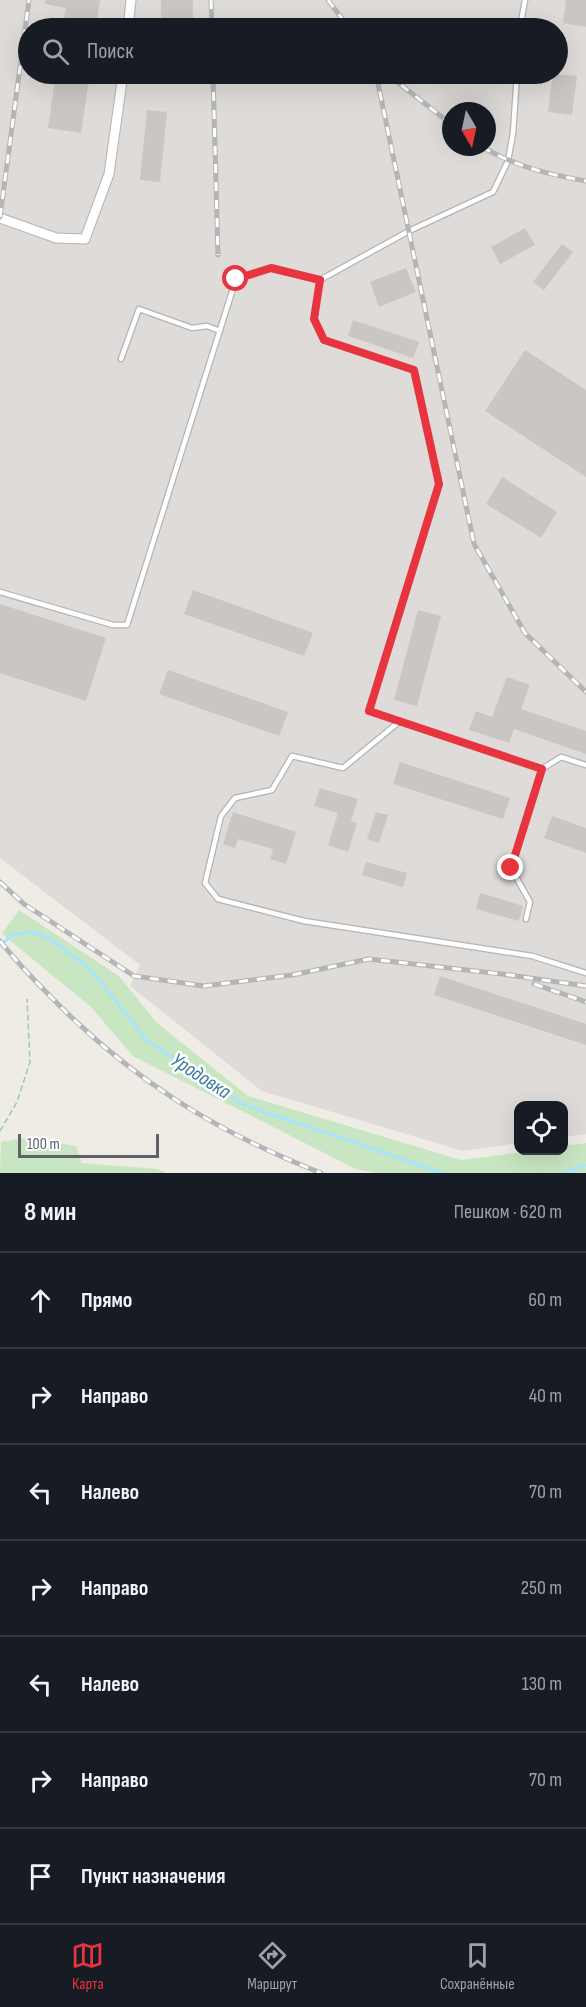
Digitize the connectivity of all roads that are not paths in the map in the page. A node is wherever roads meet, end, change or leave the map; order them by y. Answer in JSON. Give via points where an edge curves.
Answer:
{"nodes":[{"id":1,"x":131,"y":0,"type":"edge"},
{"id":2,"x":525,"y":0,"type":"edge"},
{"id":3,"x":129,"y":18,"type":"edge"},
{"id":4,"x":522,"y":18,"type":"edge"},
{"id":5,"x":122,"y":84,"type":"edge"},
{"id":6,"x":516,"y":84,"type":"edge"},
{"id":7,"x":0,"y":218,"type":"edge"},
{"id":8,"x":320,"y":280,"type":"junction"},
{"id":9,"x":220,"y":330,"type":"junction"},
{"id":10,"x":121,"y":359,"type":"dead end"},
{"id":11,"x":0,"y":592,"type":"edge"},
{"id":12,"x":400,"y":721,"type":"junction"},
{"id":13,"x":586,"y":765,"type":"edge"},
{"id":14,"x":542,"y":769,"type":"junction"},
{"id":15,"x":526,"y":919,"type":"dead end"},
{"id":16,"x":586,"y":973,"type":"edge"}],
"edges":[{"from":1,"to":3,"type":"street"},
{"from":2,"to":4,"type":"lane"},
{"from":5,"to":7,"type":"street","via":[[109,174],[85,239],[56,238]]},
{"from":6,"to":8,"type":"lane","via":[[508,161],[493,192],[409,231]]},
{"from":8,"to":9,"type":"lane","via":[[271,268],[236,279]]},
{"from":8,"to":12,"type":"lane","via":[[314,319],[324,340],[414,370],[439,484],[369,711]]},
{"from":9,"to":10,"type":"lane","via":[[207,326],[192,328],[139,309]]},
{"from":9,"to":11,"type":"lane","via":[[127,625],[113,626]]},
{"from":12,"to":14,"type":"lane"},
{"from":12,"to":16,"type":"lane","via":[[343,768],[292,756],[272,790],[235,798],[221,816],[205,884],[218,899],[304,921],[532,956]]},
{"from":13,"to":14,"type":"lane","via":[[561,757]]},
{"from":14,"to":15,"type":"lane","via":[[511,868],[530,902]]}]}
